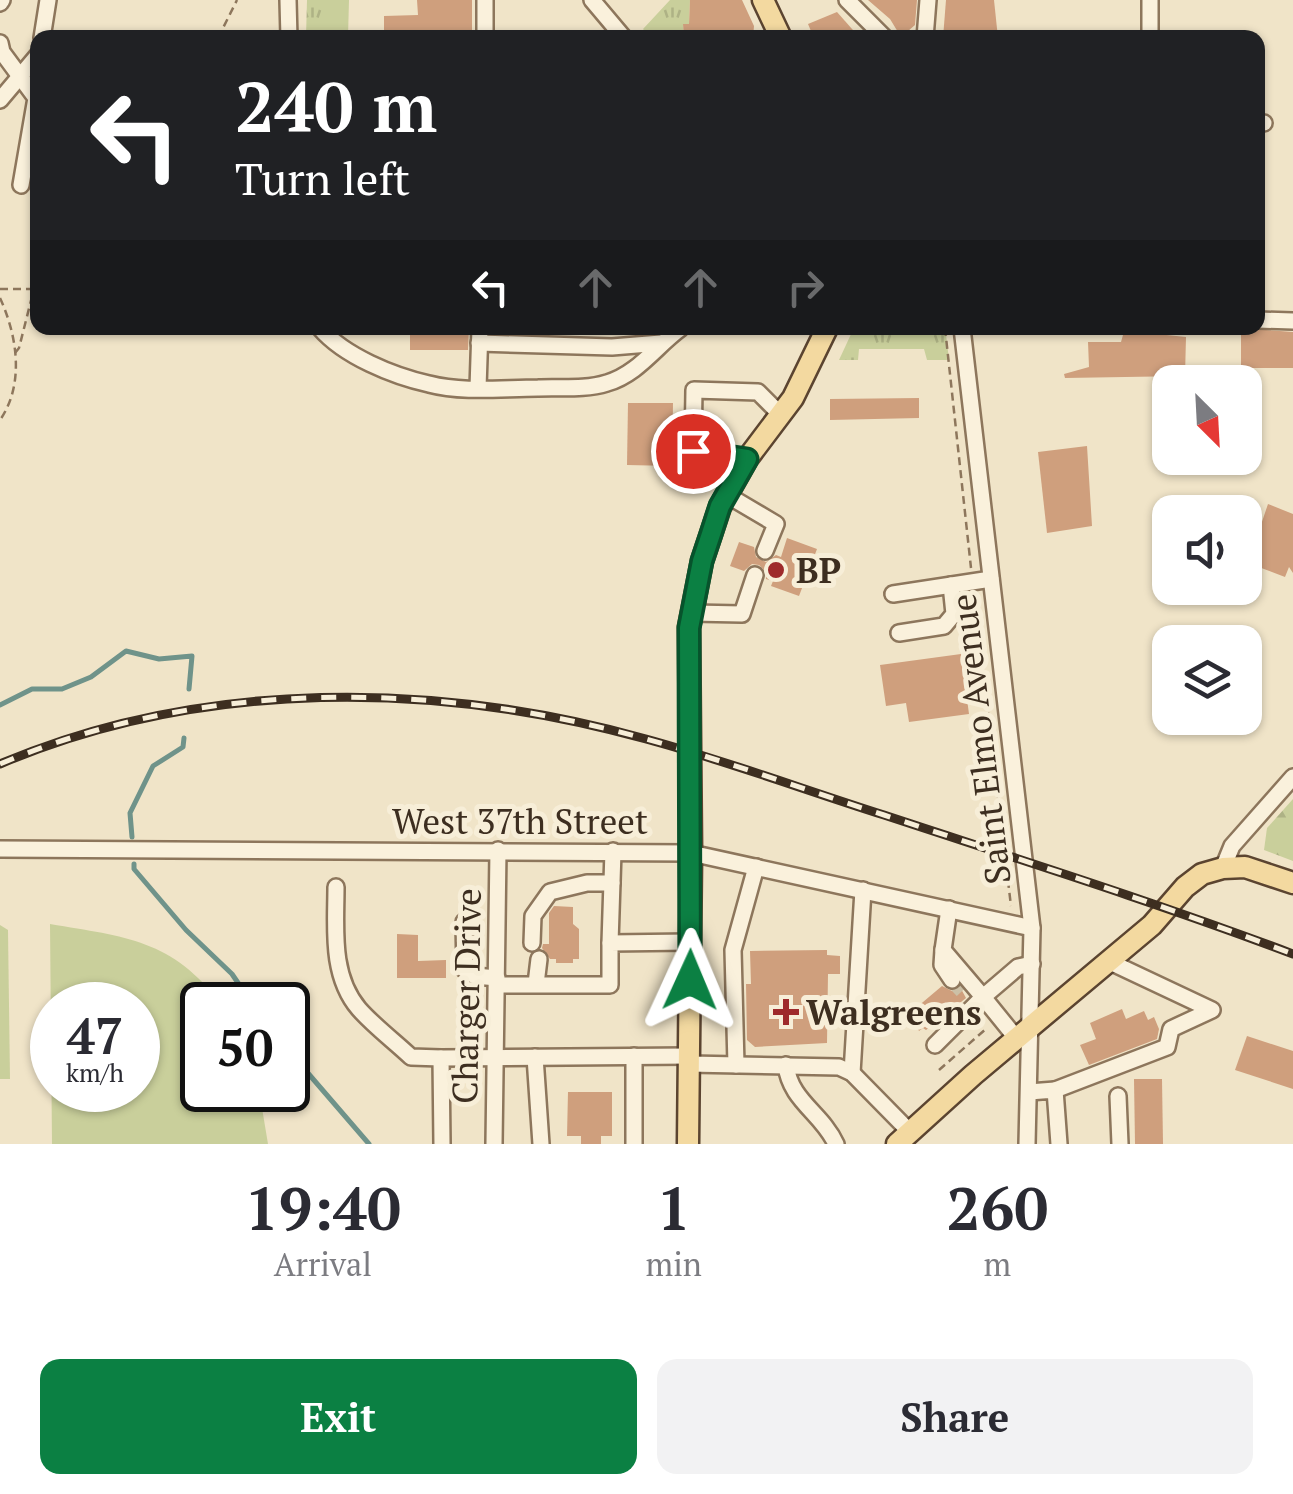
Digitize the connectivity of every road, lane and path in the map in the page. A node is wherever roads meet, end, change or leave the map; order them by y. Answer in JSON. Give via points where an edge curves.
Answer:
{"nodes":[{"id":1,"x":48,"y":0,"type":"edge"},
{"id":2,"x":238,"y":0,"type":"edge"},
{"id":3,"x":288,"y":0,"type":"edge"},
{"id":4,"x":485,"y":0,"type":"edge"},
{"id":5,"x":592,"y":0,"type":"edge"},
{"id":6,"x":763,"y":0,"type":"edge"},
{"id":7,"x":847,"y":0,"type":"edge"},
{"id":8,"x":928,"y":0,"type":"edge"},
{"id":9,"x":1150,"y":0,"type":"edge"},
{"id":10,"x":43,"y":30,"type":"edge"},
{"id":11,"x":222,"y":30,"type":"edge"},
{"id":12,"x":289,"y":30,"type":"edge"},
{"id":13,"x":485,"y":30,"type":"edge"},
{"id":14,"x":617,"y":30,"type":"edge"},
{"id":15,"x":777,"y":30,"type":"edge"},
{"id":16,"x":877,"y":30,"type":"edge"},
{"id":17,"x":926,"y":30,"type":"edge"},
{"id":18,"x":1150,"y":30,"type":"edge"},
{"id":19,"x":0,"y":43,"type":"edge"},
{"id":20,"x":30,"y":64,"type":"edge"},
{"id":21,"x":19,"y":76,"type":"junction"},
{"id":22,"x":30,"y":90,"type":"edge"},
{"id":23,"x":0,"y":100,"type":"edge"},
{"id":24,"x":30,"y":133,"type":"edge"},
{"id":25,"x":21,"y":185,"type":"dead end"},
{"id":26,"x":0,"y":289,"type":"edge"},
{"id":27,"x":30,"y":289,"type":"edge"},
{"id":28,"x":0,"y":298,"type":"edge"},
{"id":29,"x":30,"y":309,"type":"edge"},
{"id":30,"x":1265,"y":320,"type":"edge"},
{"id":31,"x":1293,"y":320,"type":"edge"},
{"id":32,"x":326,"y":335,"type":"edge"},
{"id":33,"x":480,"y":335,"type":"edge"},
{"id":34,"x":655,"y":335,"type":"edge"},
{"id":35,"x":672,"y":335,"type":"edge"},
{"id":36,"x":824,"y":335,"type":"edge"},
{"id":37,"x":946,"y":335,"type":"edge"},
{"id":38,"x":963,"y":335,"type":"edge"},
{"id":39,"x":662,"y":343,"type":"junction"},
{"id":40,"x":15,"y":354,"type":"junction"},
{"id":41,"x":478,"y":388,"type":"junction"},
{"id":42,"x":781,"y":414,"type":"junction"},
{"id":43,"x":0,"y":420,"type":"edge"},
{"id":44,"x":747,"y":459,"type":"junction"},
{"id":45,"x":727,"y":494,"type":"junction"},
{"id":46,"x":764,"y":551,"type":"dead end"},
{"id":47,"x":755,"y":575,"type":"dead end"},
{"id":48,"x":991,"y":579,"type":"junction"},
{"id":49,"x":972,"y":582,"type":"junction"},
{"id":50,"x":951,"y":585,"type":"junction"},
{"id":51,"x":894,"y":594,"type":"dead end"},
{"id":52,"x":692,"y":613,"type":"junction"},
{"id":53,"x":899,"y":633,"type":"dead end"},
{"id":54,"x":1293,"y":777,"type":"edge"},
{"id":55,"x":0,"y":850,"type":"edge"},
{"id":56,"x":498,"y":850,"type":"junction"},
{"id":57,"x":613,"y":851,"type":"junction"},
{"id":58,"x":691,"y":852,"type":"junction"},
{"id":59,"x":756,"y":866,"type":"junction"},
{"id":60,"x":1223,"y":868,"type":"junction"},
{"id":61,"x":612,"y":883,"type":"junction"},
{"id":62,"x":1293,"y":883,"type":"edge"},
{"id":63,"x":336,"y":887,"type":"dead end"},
{"id":64,"x":862,"y":890,"type":"junction"},
{"id":65,"x":949,"y":909,"type":"junction"},
{"id":66,"x":464,"y":922,"type":"dead end"},
{"id":67,"x":1013,"y":924,"type":"junction"},
{"id":68,"x":1032,"y":928,"type":"junction"},
{"id":69,"x":690,"y":942,"type":"junction"},
{"id":70,"x":610,"y":943,"type":"junction"},
{"id":71,"x":944,"y":950,"type":"junction"},
{"id":72,"x":1114,"y":957,"type":"junction"},
{"id":73,"x":536,"y":960,"type":"junction"},
{"id":74,"x":1032,"y":964,"type":"junction"},
{"id":75,"x":952,"y":980,"type":"tunnel mouth"},
{"id":76,"x":496,"y":982,"type":"junction"},
{"id":77,"x":975,"y":997,"type":"junction"},
{"id":78,"x":1000,"y":1017,"type":"junction"},
{"id":79,"x":1024,"y":1033,"type":"junction"},
{"id":80,"x":935,"y":1044,"type":"dead end"},
{"id":81,"x":634,"y":1056,"type":"junction"},
{"id":82,"x":496,"y":1057,"type":"junction"},
{"id":83,"x":535,"y":1057,"type":"junction"},
{"id":84,"x":441,"y":1058,"type":"junction"},
{"id":85,"x":689,"y":1060,"type":"junction"},
{"id":86,"x":736,"y":1065,"type":"junction"},
{"id":87,"x":786,"y":1066,"type":"junction"},
{"id":88,"x":939,"y":1070,"type":"dead end"},
{"id":89,"x":852,"y":1073,"type":"junction"},
{"id":90,"x":1055,"y":1090,"type":"junction"},
{"id":91,"x":1028,"y":1092,"type":"junction"},
{"id":92,"x":1118,"y":1096,"type":"dead end"},
{"id":93,"x":903,"y":1138,"type":"edge"},
{"id":94,"x":442,"y":1144,"type":"edge"},
{"id":95,"x":494,"y":1144,"type":"edge"},
{"id":96,"x":541,"y":1144,"type":"edge"},
{"id":97,"x":634,"y":1144,"type":"edge"},
{"id":98,"x":688,"y":1144,"type":"edge"},
{"id":99,"x":836,"y":1144,"type":"edge"},
{"id":100,"x":1027,"y":1144,"type":"edge"},
{"id":101,"x":1059,"y":1144,"type":"edge"},
{"id":102,"x":1120,"y":1144,"type":"edge"}],
"edges":[{"from":1,"to":10,"type":"street"},
{"from":2,"to":11,"type":"path"},
{"from":3,"to":12,"type":"street"},
{"from":4,"to":13,"type":"street"},
{"from":5,"to":14,"type":"street"},
{"from":6,"to":15,"type":"main road"},
{"from":7,"to":16,"type":"street"},
{"from":8,"to":17,"type":"street"},
{"from":9,"to":18,"type":"street"},
{"from":19,"to":21,"type":"street"},
{"from":20,"to":21,"type":"street"},
{"from":21,"to":22,"type":"street"},
{"from":21,"to":23,"type":"street"},
{"from":24,"to":25,"type":"street"},
{"from":26,"to":27,"type":"path"},
{"from":28,"to":40,"type":"path"},
{"from":29,"to":40,"type":"path"},
{"from":30,"to":31,"type":"street"},
{"from":32,"to":41,"type":"street","via":[[430,385]]},
{"from":33,"to":39,"type":"street","via":[[612,347]]},
{"from":33,"to":41,"type":"street"},
{"from":34,"to":39,"type":"street"},
{"from":35,"to":39,"type":"street"},
{"from":36,"to":42,"type":"main road"},
{"from":37,"to":49,"type":"path"},
{"from":38,"to":48,"type":"street","name":"Saint Elmo Avenue"},
{"from":39,"to":41,"type":"street","via":[[609,383]]},
{"from":40,"to":43,"type":"path","via":[[14,387]]},
{"from":42,"to":44,"type":"main road"},
{"from":42,"to":44,"type":"street","via":[[758,392],[694,390],[693,451]]},
{"from":44,"to":45,"type":"main road"},
{"from":45,"to":46,"type":"street","via":[[776,524]]},
{"from":45,"to":52,"type":"main road","via":[[702,561]]},
{"from":47,"to":52,"type":"street","via":[[742,614]]},
{"from":48,"to":49,"type":"street"},
{"from":48,"to":68,"type":"street","name":"Saint Elmo Avenue"},
{"from":49,"to":50,"type":"street"},
{"from":49,"to":67,"type":"path"},
{"from":50,"to":51,"type":"street"},
{"from":50,"to":53,"type":"street","via":[[954,614],[944,626]]},
{"from":52,"to":58,"type":"main road"},
{"from":54,"to":60,"type":"street","via":[[1232,846]]},
{"from":55,"to":56,"type":"street","name":"West 37th Street"},
{"from":56,"to":57,"type":"street","name":"West 37th Street"},
{"from":56,"to":76,"type":"street","name":"Charger Drive"},
{"from":57,"to":58,"type":"street","name":"West 37th Street"},
{"from":57,"to":61,"type":"street"},
{"from":58,"to":59,"type":"street","name":"West 37th Street"},
{"from":58,"to":69,"type":"main road"},
{"from":59,"to":64,"type":"street","name":"West 37th Street"},
{"from":59,"to":86,"type":"street","via":[[733,950]]},
{"from":60,"to":62,"type":"main road","via":[[1245,867]]},
{"from":60,"to":72,"type":"main road","via":[[1194,880]]},
{"from":61,"to":70,"type":"street"},
{"from":61,"to":73,"type":"street","via":[[550,892],[533,916]]},
{"from":63,"to":84,"type":"street","via":[[336,952],[358,1008],[412,1057]]},
{"from":64,"to":65,"type":"street","name":"West 37th Street"},
{"from":64,"to":89,"type":"street"},
{"from":65,"to":67,"type":"street","name":"West 37th Street"},
{"from":65,"to":71,"type":"street"},
{"from":66,"to":76,"type":"street","via":[[465,970]]},
{"from":67,"to":68,"type":"street","name":"West 37th Street"},
{"from":68,"to":74,"type":"street","name":"Saint Elmo Avenue"},
{"from":69,"to":70,"type":"street"},
{"from":69,"to":85,"type":"main road"},
{"from":70,"to":73,"type":"street","via":[[610,985]]},
{"from":71,"to":75,"type":"street","via":[[942,965]]},
{"from":71,"to":77,"type":"street"},
{"from":72,"to":79,"type":"main road"},
{"from":72,"to":90,"type":"street","via":[[1212,1010],[1170,1029],[1167,1047]]},
{"from":73,"to":76,"type":"street"},
{"from":74,"to":77,"type":"street"},
{"from":74,"to":79,"type":"street","name":"Saint Elmo Avenue"},
{"from":76,"to":82,"type":"street","name":"Charger Drive"},
{"from":77,"to":78,"type":"street"},
{"from":77,"to":80,"type":"street"},
{"from":78,"to":79,"type":"street"},
{"from":78,"to":88,"type":"path"},
{"from":79,"to":91,"type":"street","name":"Saint Elmo Avenue"},
{"from":79,"to":93,"type":"main road"},
{"from":81,"to":83,"type":"street"},
{"from":81,"to":85,"type":"street"},
{"from":81,"to":97,"type":"street"},
{"from":82,"to":83,"type":"street"},
{"from":82,"to":84,"type":"street"},
{"from":82,"to":95,"type":"street","name":"Charger Drive"},
{"from":83,"to":96,"type":"street"},
{"from":84,"to":94,"type":"street"},
{"from":85,"to":86,"type":"street"},
{"from":85,"to":98,"type":"main road"},
{"from":86,"to":87,"type":"street"},
{"from":87,"to":89,"type":"street"},
{"from":87,"to":99,"type":"street","via":[[792,1092]]},
{"from":89,"to":93,"type":"street"},
{"from":90,"to":91,"type":"street"},
{"from":90,"to":101,"type":"street"},
{"from":91,"to":100,"type":"street","name":"Saint Elmo Avenue"},
{"from":92,"to":102,"type":"street"}]}
